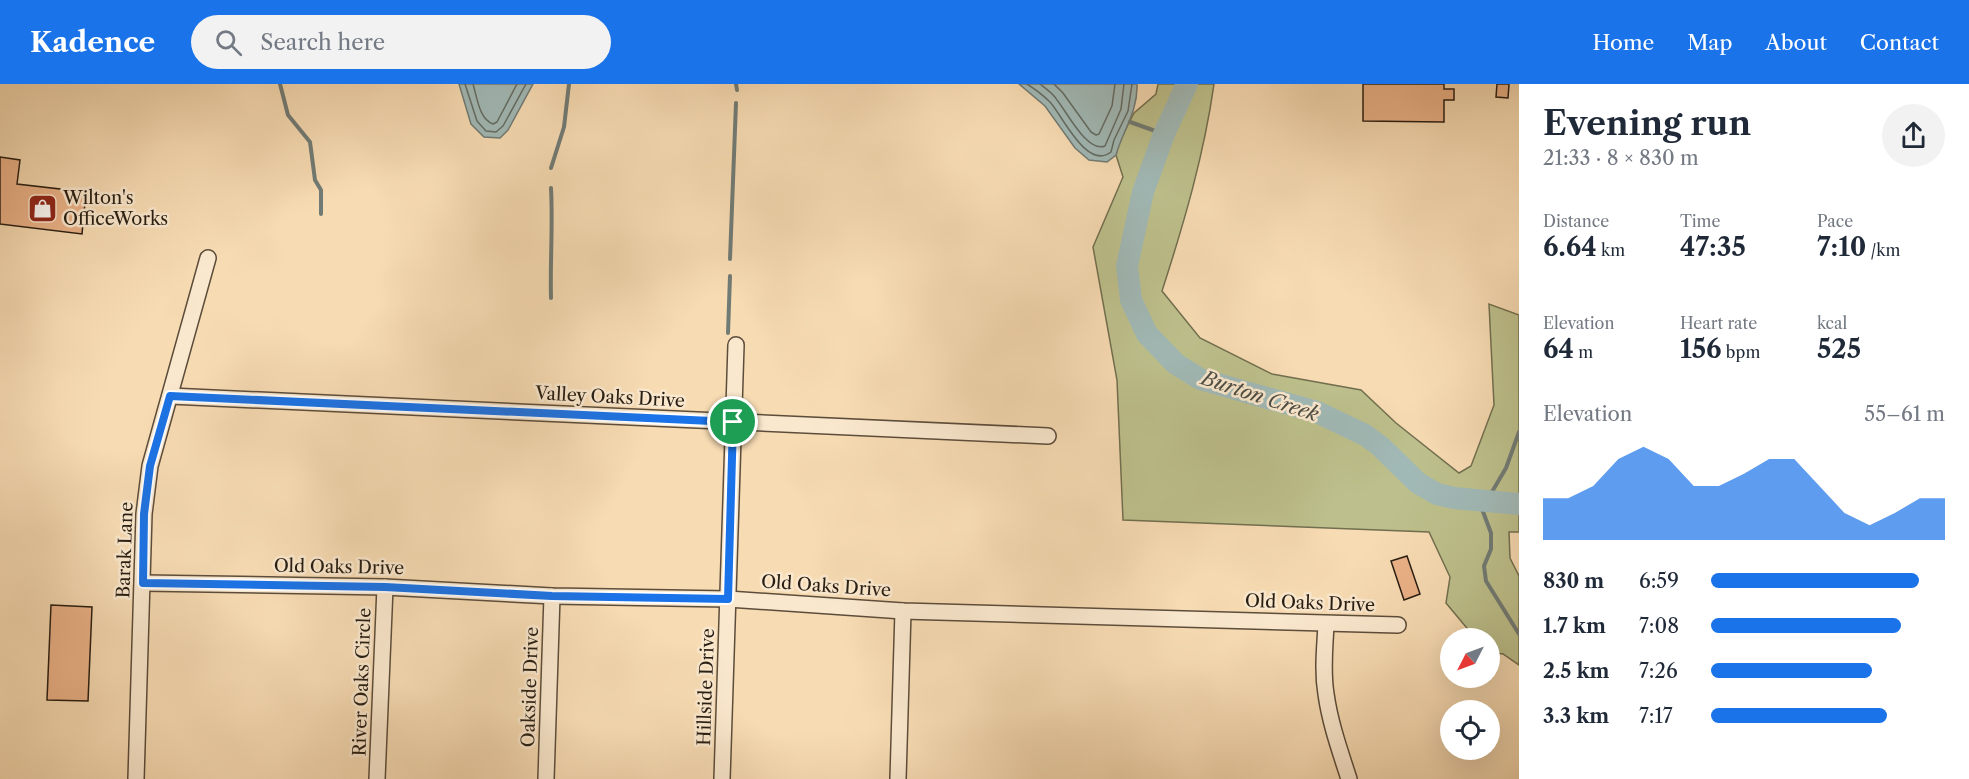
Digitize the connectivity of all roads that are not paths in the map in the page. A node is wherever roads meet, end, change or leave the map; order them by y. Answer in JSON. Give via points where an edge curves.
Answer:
{"nodes":[{"id":1,"x":207,"y":258,"type":"dead end"},
{"id":2,"x":736,"y":345,"type":"dead end"},
{"id":3,"x":170,"y":396,"type":"junction"},
{"id":4,"x":733,"y":422,"type":"junction"},
{"id":5,"x":1048,"y":436,"type":"dead end"},
{"id":6,"x":143,"y":583,"type":"junction"},
{"id":7,"x":385,"y":587,"type":"junction"},
{"id":8,"x":552,"y":596,"type":"junction"},
{"id":9,"x":728,"y":599,"type":"junction"},
{"id":10,"x":903,"y":611,"type":"junction"},
{"id":11,"x":1326,"y":624,"type":"junction"},
{"id":12,"x":1398,"y":625,"type":"dead end"},
{"id":13,"x":136,"y":779,"type":"edge"},
{"id":14,"x":377,"y":779,"type":"edge"},
{"id":15,"x":546,"y":779,"type":"edge"},
{"id":16,"x":722,"y":779,"type":"edge"},
{"id":17,"x":898,"y":779,"type":"edge"},
{"id":18,"x":1349,"y":779,"type":"edge"}],
"edges":[{"from":1,"to":3,"type":"street","name":"Barak Lane"},
{"from":2,"to":4,"type":"street","name":"Hillside Drive"},
{"from":3,"to":4,"type":"street","name":"Valley Oaks Drive"},
{"from":3,"to":6,"type":"street","name":"Barak Lane","via":[[150,466],[144,514]]},
{"from":4,"to":5,"type":"street","name":"Valley Oaks Drive"},
{"from":4,"to":9,"type":"street","name":"Hillside Drive"},
{"from":6,"to":7,"type":"street","name":"Old Oaks Drive"},
{"from":6,"to":13,"type":"street","name":"Barak Lane"},
{"from":7,"to":8,"type":"street","name":"Old Oaks Drive"},
{"from":7,"to":14,"type":"street","name":"River Oaks Circle"},
{"from":8,"to":9,"type":"street","name":"Old Oaks Drive"},
{"from":8,"to":15,"type":"street","name":"Oakside Drive"},
{"from":9,"to":10,"type":"street","name":"Old Oaks Drive"},
{"from":9,"to":16,"type":"street","name":"Hillside Drive"},
{"from":10,"to":11,"type":"street","name":"Old Oaks Drive"},
{"from":10,"to":17,"type":"street"},
{"from":11,"to":12,"type":"street","name":"Old Oaks Drive"},
{"from":11,"to":18,"type":"street","via":[[1325,692]]}]}
